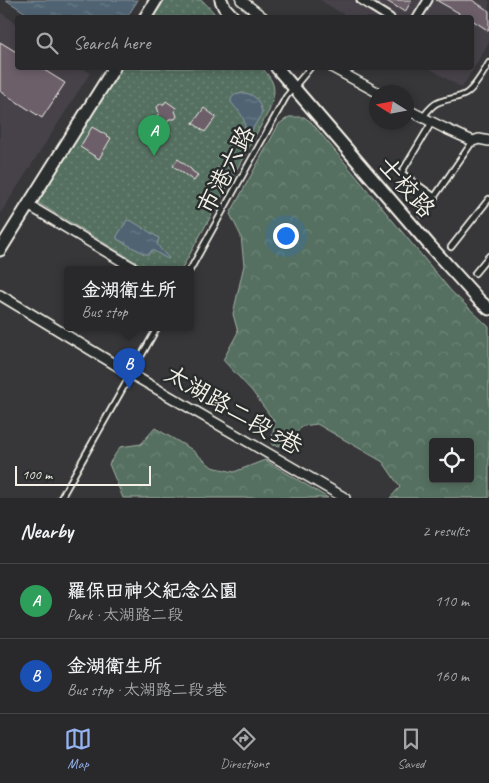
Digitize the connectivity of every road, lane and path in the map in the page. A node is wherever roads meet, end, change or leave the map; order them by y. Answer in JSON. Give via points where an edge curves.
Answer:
{"nodes":[{"id":1,"x":156,"y":0,"type":"edge"},
{"id":2,"x":220,"y":0,"type":"edge"},
{"id":3,"x":241,"y":0,"type":"edge"},
{"id":4,"x":361,"y":0,"type":"edge"},
{"id":5,"x":428,"y":0,"type":"edge"},
{"id":6,"x":147,"y":15,"type":"edge"},
{"id":7,"x":231,"y":15,"type":"edge"},
{"id":8,"x":260,"y":15,"type":"edge"},
{"id":9,"x":385,"y":15,"type":"edge"},
{"id":10,"x":419,"y":15,"type":"edge"},
{"id":11,"x":489,"y":63,"type":"edge"},
{"id":12,"x":113,"y":70,"type":"edge"},
{"id":13,"x":278,"y":70,"type":"edge"},
{"id":14,"x":308,"y":70,"type":"edge"},
{"id":15,"x":337,"y":70,"type":"edge"},
{"id":16,"x":294,"y":88,"type":"junction"},
{"id":17,"x":369,"y":88,"type":"edge"},
{"id":18,"x":414,"y":113,"type":"edge"},
{"id":19,"x":423,"y":117,"type":"junction"},
{"id":20,"x":432,"y":122,"type":"junction"},
{"id":21,"x":474,"y":141,"type":"junction"},
{"id":22,"x":489,"y":141,"type":"edge"},
{"id":23,"x":435,"y":197,"type":"junction"},
{"id":24,"x":489,"y":199,"type":"edge"},
{"id":25,"x":28,"y":205,"type":"junction"},
{"id":26,"x":422,"y":216,"type":"dead end"},
{"id":27,"x":451,"y":247,"type":"dead end"},
{"id":28,"x":0,"y":250,"type":"edge"},
{"id":29,"x":489,"y":256,"type":"edge"},
{"id":30,"x":129,"y":266,"type":"edge"},
{"id":31,"x":192,"y":266,"type":"edge"},
{"id":32,"x":475,"y":273,"type":"dead end"},
{"id":33,"x":0,"y":294,"type":"edge"},
{"id":34,"x":489,"y":309,"type":"edge"},
{"id":35,"x":155,"y":331,"type":"edge"},
{"id":36,"x":131,"y":374,"type":"junction"},
{"id":37,"x":61,"y":498,"type":"edge"},
{"id":38,"x":345,"y":498,"type":"edge"}],
"edges":[{"from":1,"to":6,"type":"street"},
{"from":2,"to":7,"type":"street"},
{"from":3,"to":8,"type":"street"},
{"from":4,"to":9,"type":"street"},
{"from":5,"to":10,"type":"street"},
{"from":11,"to":19,"type":"lane","via":[[467,93],[436,103]]},
{"from":12,"to":25,"type":"street"},
{"from":13,"to":16,"type":"street","name":"士校路"},
{"from":14,"to":16,"type":"lane","name":"市港六路"},
{"from":15,"to":17,"type":"street"},
{"from":16,"to":31,"type":"lane","name":"市港六路","via":[[276,113]]},
{"from":16,"to":34,"type":"street","name":"士校路"},
{"from":18,"to":19,"type":"street"},
{"from":19,"to":20,"type":"street"},
{"from":20,"to":21,"type":"street"},
{"from":20,"to":23,"type":"lane","via":[[402,172]]},
{"from":21,"to":22,"type":"street"},
{"from":21,"to":23,"type":"lane"},
{"from":23,"to":26,"type":"lane"},
{"from":24,"to":27,"type":"lane"},
{"from":25,"to":28,"type":"street"},
{"from":25,"to":30,"type":"street"},
{"from":29,"to":32,"type":"lane"},
{"from":33,"to":36,"type":"street","name":"太湖路二段3巷"},
{"from":35,"to":36,"type":"lane"},
{"from":36,"to":37,"type":"lane"},
{"from":36,"to":38,"type":"street","name":"太湖路二段3巷"}]}
